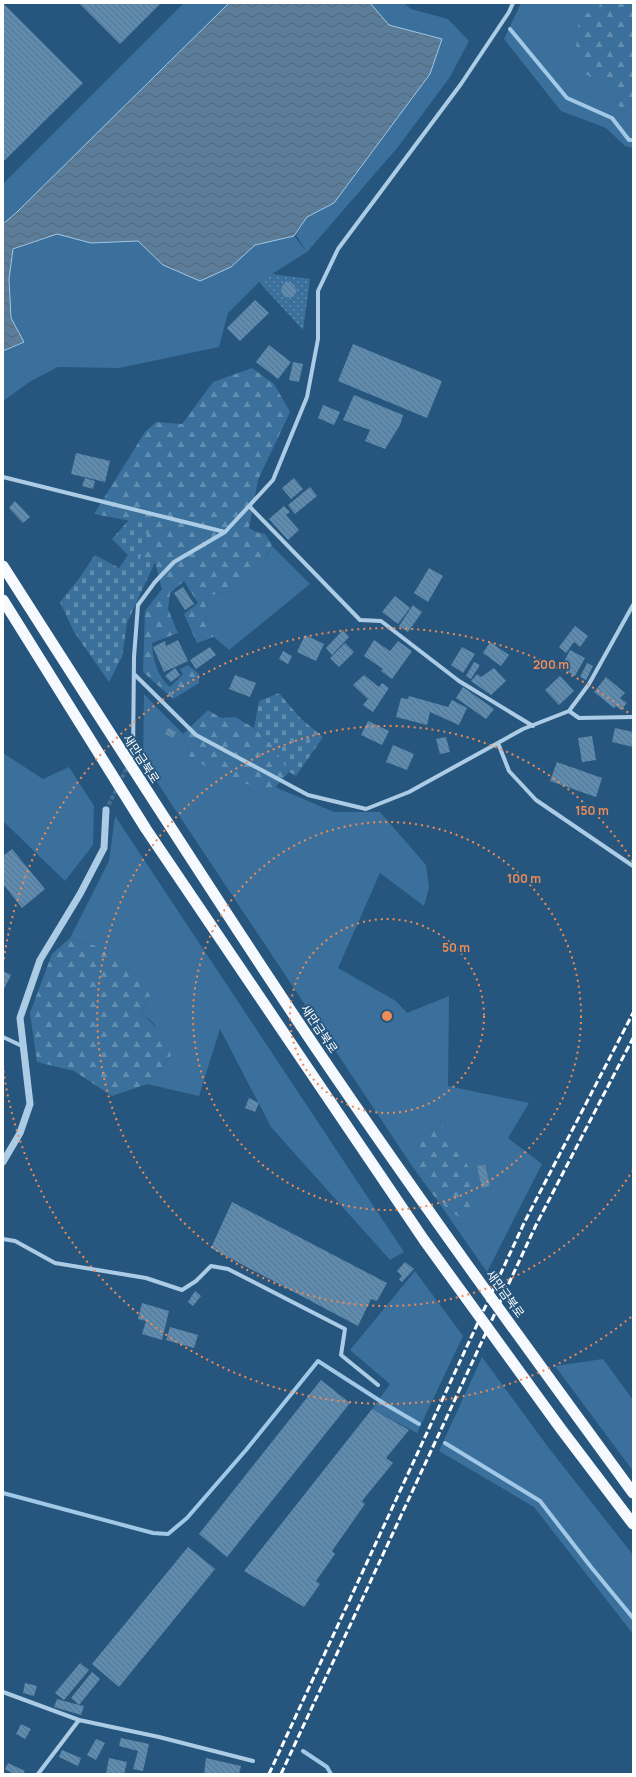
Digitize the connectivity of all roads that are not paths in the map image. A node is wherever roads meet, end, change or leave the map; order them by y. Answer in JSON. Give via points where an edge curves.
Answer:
{"nodes":[{"id":1,"x":513,"y":3,"type":"edge"},
{"id":2,"x":3,"y":477,"type":"edge"},
{"id":3,"x":249,"y":506,"type":"junction"},
{"id":4,"x":225,"y":532,"type":"junction"},
{"id":5,"x":3,"y":566,"type":"edge"},
{"id":6,"x":3,"y":600,"type":"edge"},
{"id":7,"x":633,"y":605,"type":"edge"},
{"id":8,"x":134,"y":674,"type":"junction"},
{"id":9,"x":569,"y":711,"type":"junction"},
{"id":10,"x":633,"y":718,"type":"edge"},
{"id":11,"x":533,"y":726,"type":"junction"},
{"id":12,"x":498,"y":743,"type":"junction"},
{"id":13,"x":133,"y":756,"type":"dead end"},
{"id":14,"x":106,"y":810,"type":"tunnel mouth"},
{"id":15,"x":633,"y":866,"type":"edge"},
{"id":16,"x":3,"y":1037,"type":"edge"},
{"id":17,"x":22,"y":1046,"type":"junction"},
{"id":18,"x":3,"y":1162,"type":"edge"},
{"id":19,"x":3,"y":1239,"type":"edge"},
{"id":20,"x":378,"y":1385,"type":"dead end"},
{"id":21,"x":633,"y":1493,"type":"edge"},
{"id":22,"x":633,"y":1524,"type":"edge"},
{"id":23,"x":3,"y":1692,"type":"edge"},
{"id":24,"x":79,"y":1720,"type":"junction"},
{"id":25,"x":253,"y":1761,"type":"dead end"},
{"id":26,"x":38,"y":1774,"type":"edge"}],
"edges":[{"from":1,"to":3,"type":"street","via":[[461,84],[338,249],[318,291],[318,339],[308,397],[273,480]]},
{"from":2,"to":4,"type":"street"},
{"from":3,"to":4,"type":"street"},
{"from":3,"to":11,"type":"street","via":[[360,620],[381,621],[459,681]]},
{"from":4,"to":8,"type":"street","via":[[174,562],[154,582],[138,605]]},
{"from":5,"to":21,"type":"highway","name":"새만금북로","via":[[254,955],[440,1226]]},
{"from":6,"to":22,"type":"highway","via":[[146,829],[424,1240]]},
{"from":7,"to":9,"type":"street","via":[[589,684]]},
{"from":8,"to":12,"type":"street","via":[[196,735],[308,795],[366,809],[408,792]]},
{"from":8,"to":13,"type":"street"},
{"from":9,"to":10,"type":"street","via":[[579,718]]},
{"from":9,"to":11,"type":"street"},
{"from":11,"to":12,"type":"street"},
{"from":12,"to":15,"type":"street","via":[[509,771],[536,800]]},
{"from":14,"to":17,"type":"street","via":[[104,848],[40,960],[20,1018]]},
{"from":16,"to":17,"type":"street"},
{"from":17,"to":18,"type":"street","via":[[30,1104],[20,1133]]},
{"from":19,"to":20,"type":"street","via":[[15,1241],[55,1263],[146,1278],[182,1290],[211,1266],[228,1269],[345,1329],[341,1355]]},
{"from":23,"to":24,"type":"street"},
{"from":24,"to":25,"type":"street"},
{"from":24,"to":26,"type":"street"}]}
